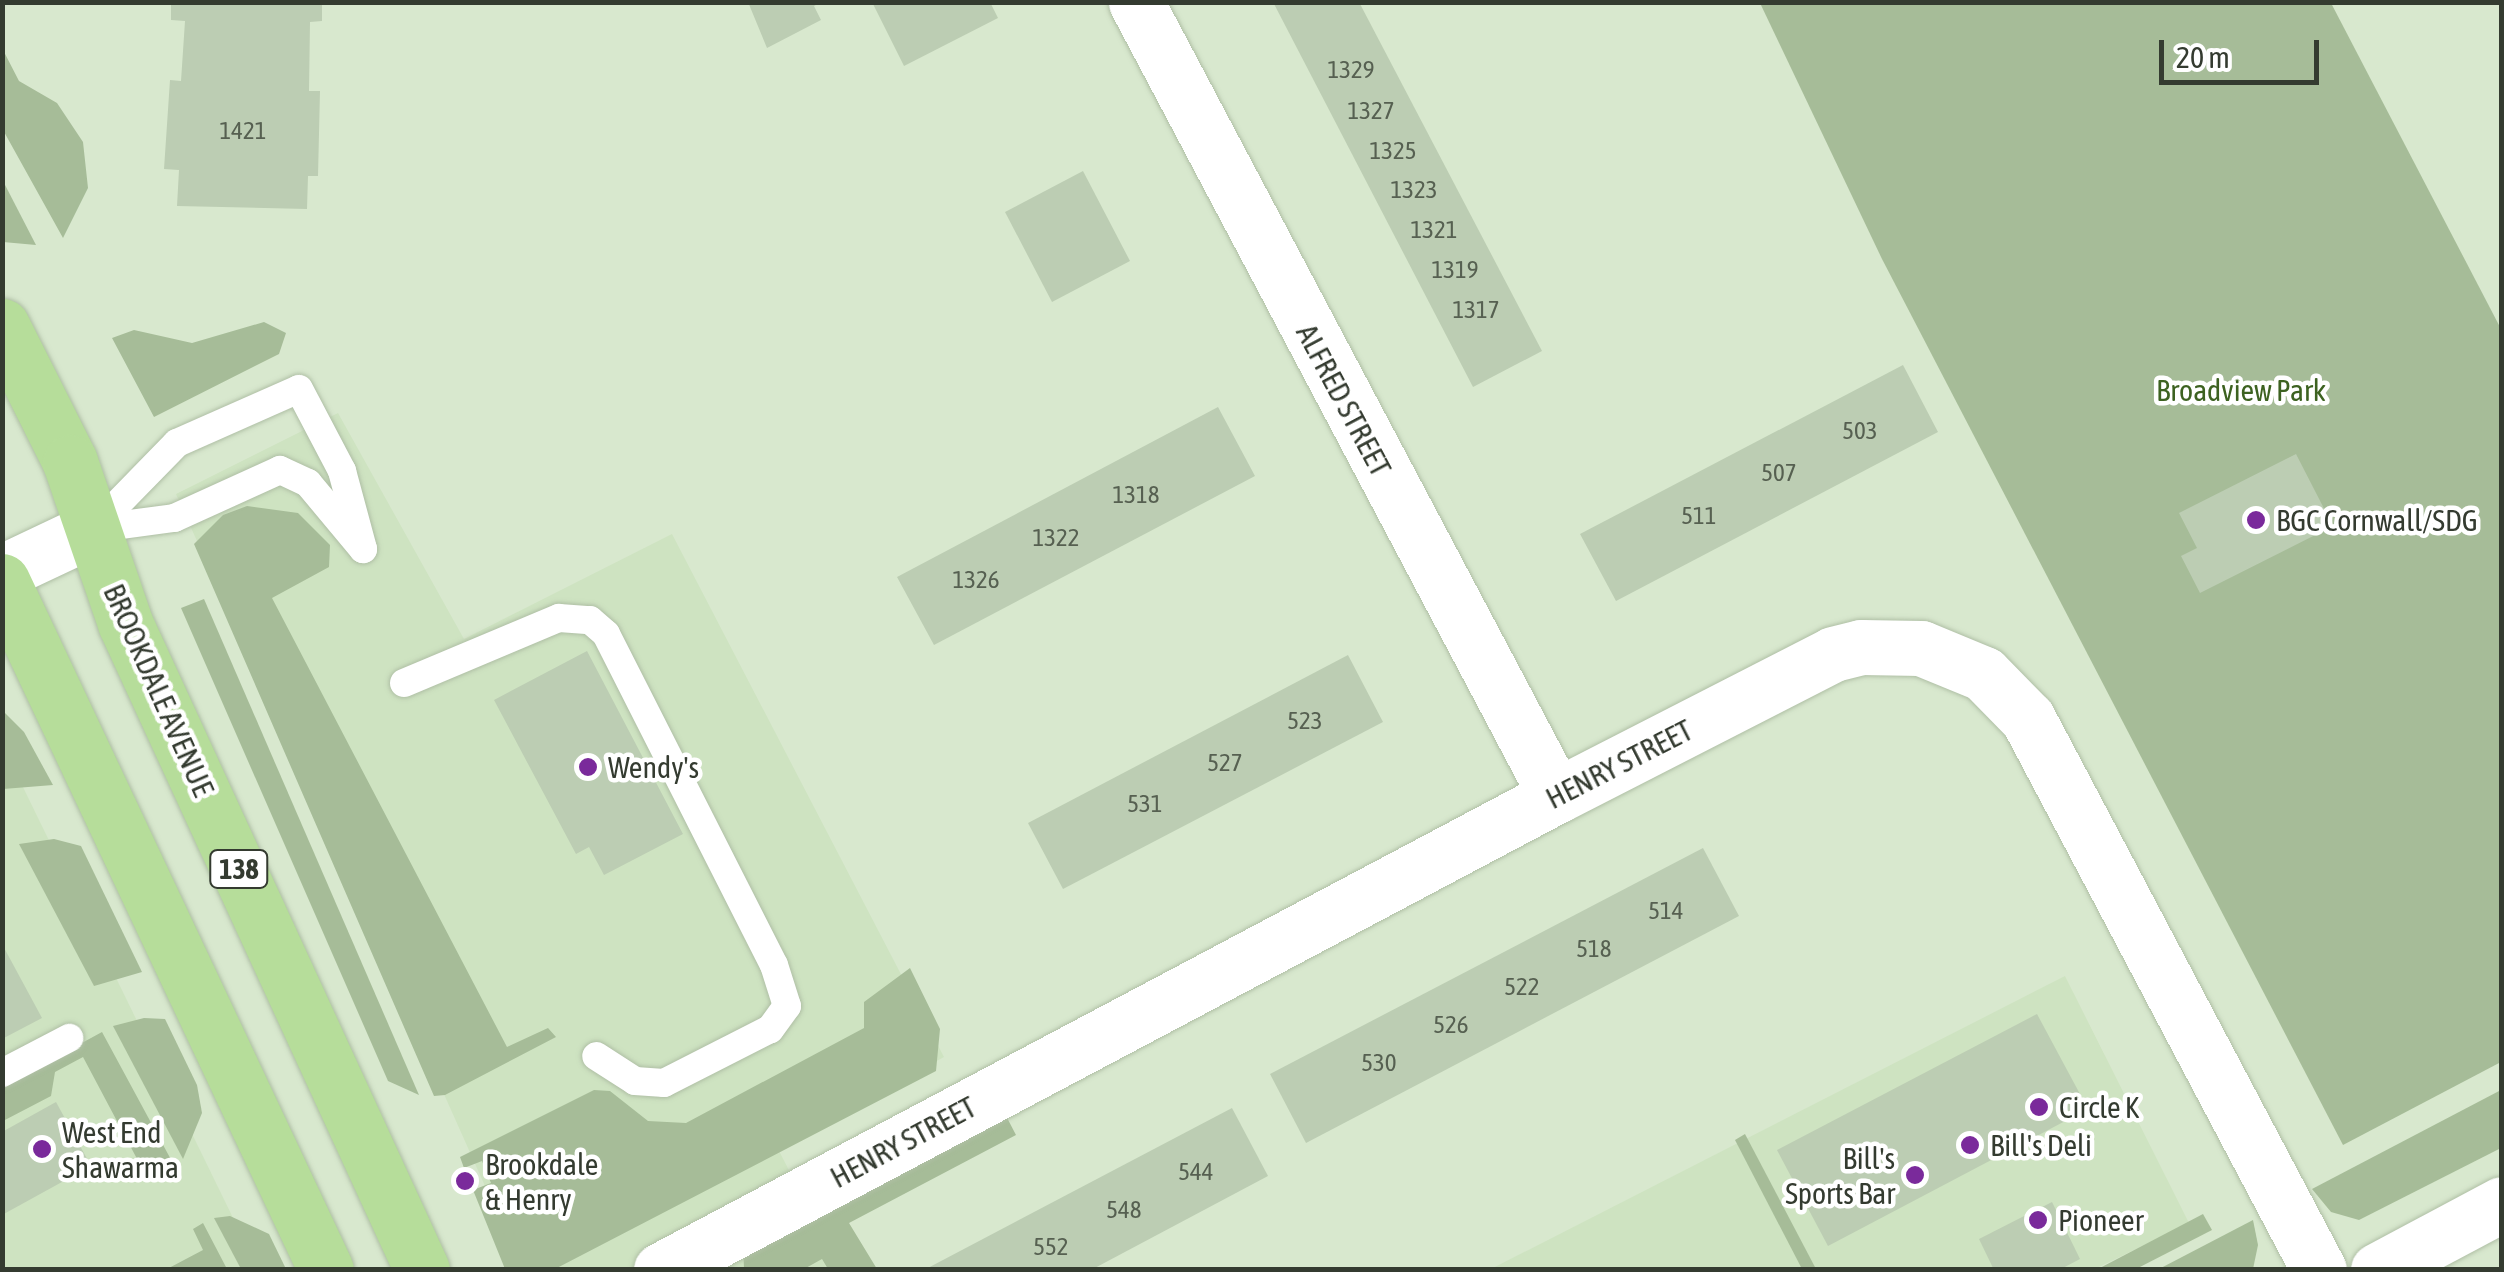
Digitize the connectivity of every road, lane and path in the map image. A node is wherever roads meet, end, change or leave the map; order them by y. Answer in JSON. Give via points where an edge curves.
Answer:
{"nodes":[{"id":1,"x":1136,"y":2,"type":"edge"},
{"id":2,"x":2,"y":326,"type":"edge"},
{"id":3,"x":93,"y":528,"type":"junction"},
{"id":4,"x":2,"y":572,"type":"edge"},
{"id":5,"x":2,"y":581,"type":"edge"},
{"id":6,"x":404,"y":684,"type":"dead end"},
{"id":7,"x":1556,"y":796,"type":"junction"},
{"id":8,"x":69,"y":1038,"type":"dead end"},
{"id":9,"x":596,"y":1056,"type":"dead end"},
{"id":10,"x":2,"y":1073,"type":"edge"},
{"id":11,"x":2502,"y":1204,"type":"edge"},
{"id":12,"x":326,"y":1270,"type":"edge"},
{"id":13,"x":422,"y":1270,"type":"edge"},
{"id":14,"x":661,"y":1270,"type":"edge"},
{"id":15,"x":2320,"y":1270,"type":"edge"},
{"id":16,"x":2378,"y":1270,"type":"edge"}],
"edges":[{"from":1,"to":7,"type":"street","name":"ALFRED STREET"},
{"from":2,"to":3,"type":"main road","name":"BROOKDALE AVENUE","number":"138","via":[[70,462]]},
{"from":3,"to":3,"type":"lane","via":[[174,518],[280,470],[308,483],[363,549],[342,472],[299,389],[177,443]]},
{"from":3,"to":4,"type":"street"},
{"from":3,"to":13,"type":"main road","name":"BROOKDALE AVENUE","number":"138","via":[[125,623]]},
{"from":5,"to":12,"type":"main road"},
{"from":6,"to":9,"type":"lane","via":[[559,618],[590,620],[614,651],[774,965],[787,1006],[770,1029],[664,1083],[635,1080]]},
{"from":7,"to":14,"type":"street","name":"HENRY STREET"},
{"from":7,"to":15,"type":"street","name":"HENRY STREET","via":[[1833,654],[1861,647],[1921,648],[1984,674],[2035,730]]},
{"from":8,"to":10,"type":"lane"},
{"from":11,"to":16,"type":"street"}]}
